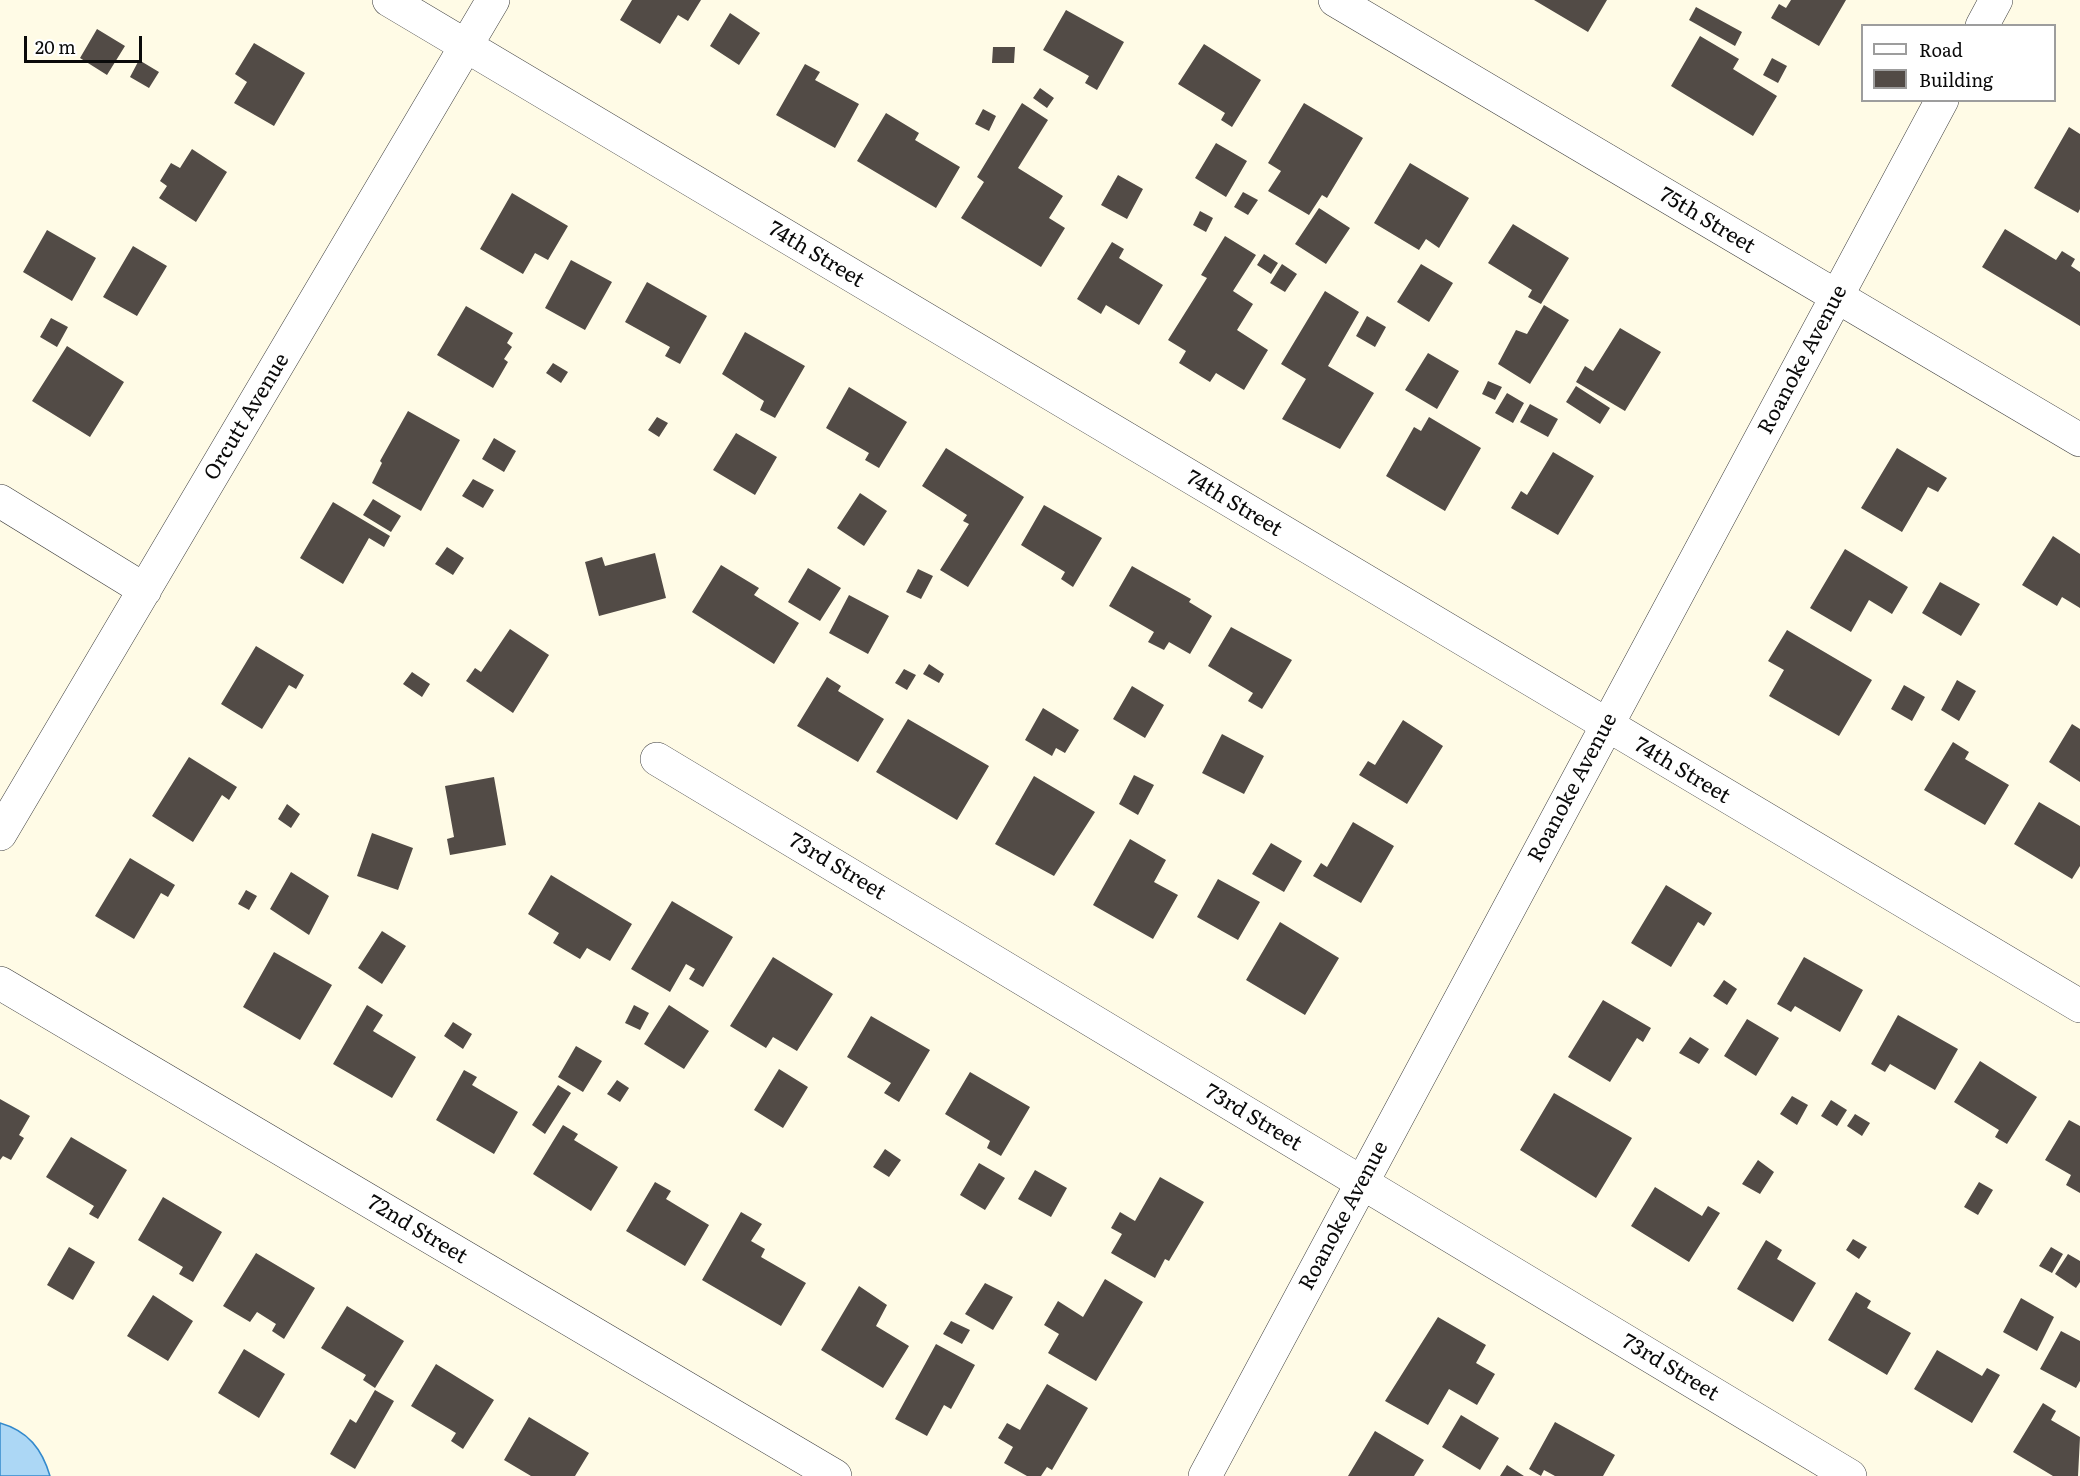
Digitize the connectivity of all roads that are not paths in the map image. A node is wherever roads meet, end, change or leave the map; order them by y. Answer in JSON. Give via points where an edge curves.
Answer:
{"nodes":[{"id":1,"x":389,"y":0,"type":"edge"},
{"id":2,"x":494,"y":0,"type":"edge"},
{"id":3,"x":1335,"y":0,"type":"edge"},
{"id":4,"x":1996,"y":0,"type":"edge"},
{"id":5,"x":1983,"y":24,"type":"edge"},
{"id":6,"x":466,"y":46,"type":"junction"},
{"id":7,"x":1941,"y":102,"type":"edge"},
{"id":8,"x":1836,"y":297,"type":"junction"},
{"id":9,"x":2080,"y":440,"type":"edge"},
{"id":10,"x":0,"y":501,"type":"edge"},
{"id":11,"x":145,"y":590,"type":"junction"},
{"id":12,"x":1606,"y":726,"type":"junction"},
{"id":13,"x":657,"y":759,"type":"dead end"},
{"id":14,"x":0,"y":834,"type":"edge"},
{"id":15,"x":0,"y":983,"type":"edge"},
{"id":16,"x":2080,"y":1006,"type":"edge"},
{"id":17,"x":1361,"y":1183,"type":"junction"},
{"id":18,"x":835,"y":1476,"type":"edge"},
{"id":19,"x":1205,"y":1476,"type":"edge"},
{"id":20,"x":1850,"y":1476,"type":"edge"}],
"edges":[{"from":1,"to":6,"type":"street","name":"74th Street"},
{"from":2,"to":6,"type":"street","name":"Orcutt Avenue"},
{"from":3,"to":8,"type":"street","name":"75th Street"},
{"from":4,"to":5,"type":"street"},
{"from":6,"to":11,"type":"street","name":"Orcutt Avenue"},
{"from":6,"to":12,"type":"street","name":"74th Street"},
{"from":7,"to":8,"type":"street","name":"Roanoke Avenue"},
{"from":8,"to":9,"type":"street","name":"75th Street"},
{"from":8,"to":12,"type":"street","name":"Roanoke Avenue"},
{"from":10,"to":11,"type":"street"},
{"from":11,"to":14,"type":"street","name":"Orcutt Avenue"},
{"from":12,"to":16,"type":"street","name":"74th Street"},
{"from":12,"to":17,"type":"street","name":"Roanoke Avenue"},
{"from":13,"to":17,"type":"street","name":"73rd Street"},
{"from":15,"to":18,"type":"street","name":"72nd Street"},
{"from":17,"to":19,"type":"street","name":"Roanoke Avenue"},
{"from":17,"to":20,"type":"street","name":"73rd Street"}]}
